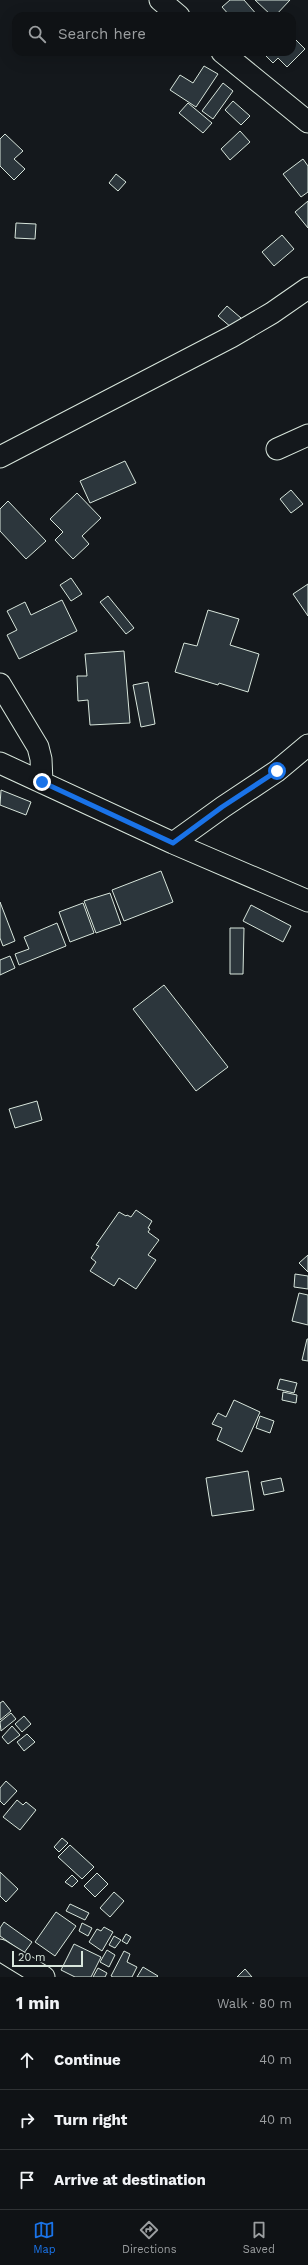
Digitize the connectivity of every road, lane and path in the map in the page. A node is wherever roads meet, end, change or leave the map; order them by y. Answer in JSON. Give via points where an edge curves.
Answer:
{"nodes":[{"id":1,"x":160,"y":0,"type":"edge"},
{"id":2,"x":174,"y":12,"type":"edge"},
{"id":3,"x":227,"y":56,"type":"edge"},
{"id":4,"x":308,"y":122,"type":"edge"},
{"id":5,"x":308,"y":288,"type":"edge"},
{"id":6,"x":308,"y":435,"type":"edge"},
{"id":7,"x":277,"y":450,"type":"dead end"},
{"id":8,"x":0,"y":457,"type":"edge"},
{"id":9,"x":0,"y":684,"type":"edge"},
{"id":10,"x":308,"y":745,"type":"edge"},
{"id":11,"x":0,"y":763,"type":"edge"},
{"id":12,"x":42,"y":782,"type":"junction"},
{"id":13,"x":173,"y":843,"type":"junction"},
{"id":14,"x":308,"y":901,"type":"edge"},
{"id":15,"x":0,"y":1950,"type":"edge"},
{"id":16,"x":44,"y":1977,"type":"edge"}],
"edges":[{"from":1,"to":2,"type":"street"},
{"from":3,"to":4,"type":"street"},
{"from":5,"to":8,"type":"street","via":[[231,337]]},
{"from":6,"to":7,"type":"street"},
{"from":9,"to":12,"type":"street","via":[[38,747]]},
{"from":10,"to":13,"type":"street","via":[[277,771]]},
{"from":11,"to":12,"type":"street"},
{"from":12,"to":13,"type":"street"},
{"from":13,"to":14,"type":"street"},
{"from":15,"to":16,"type":"street"}]}
